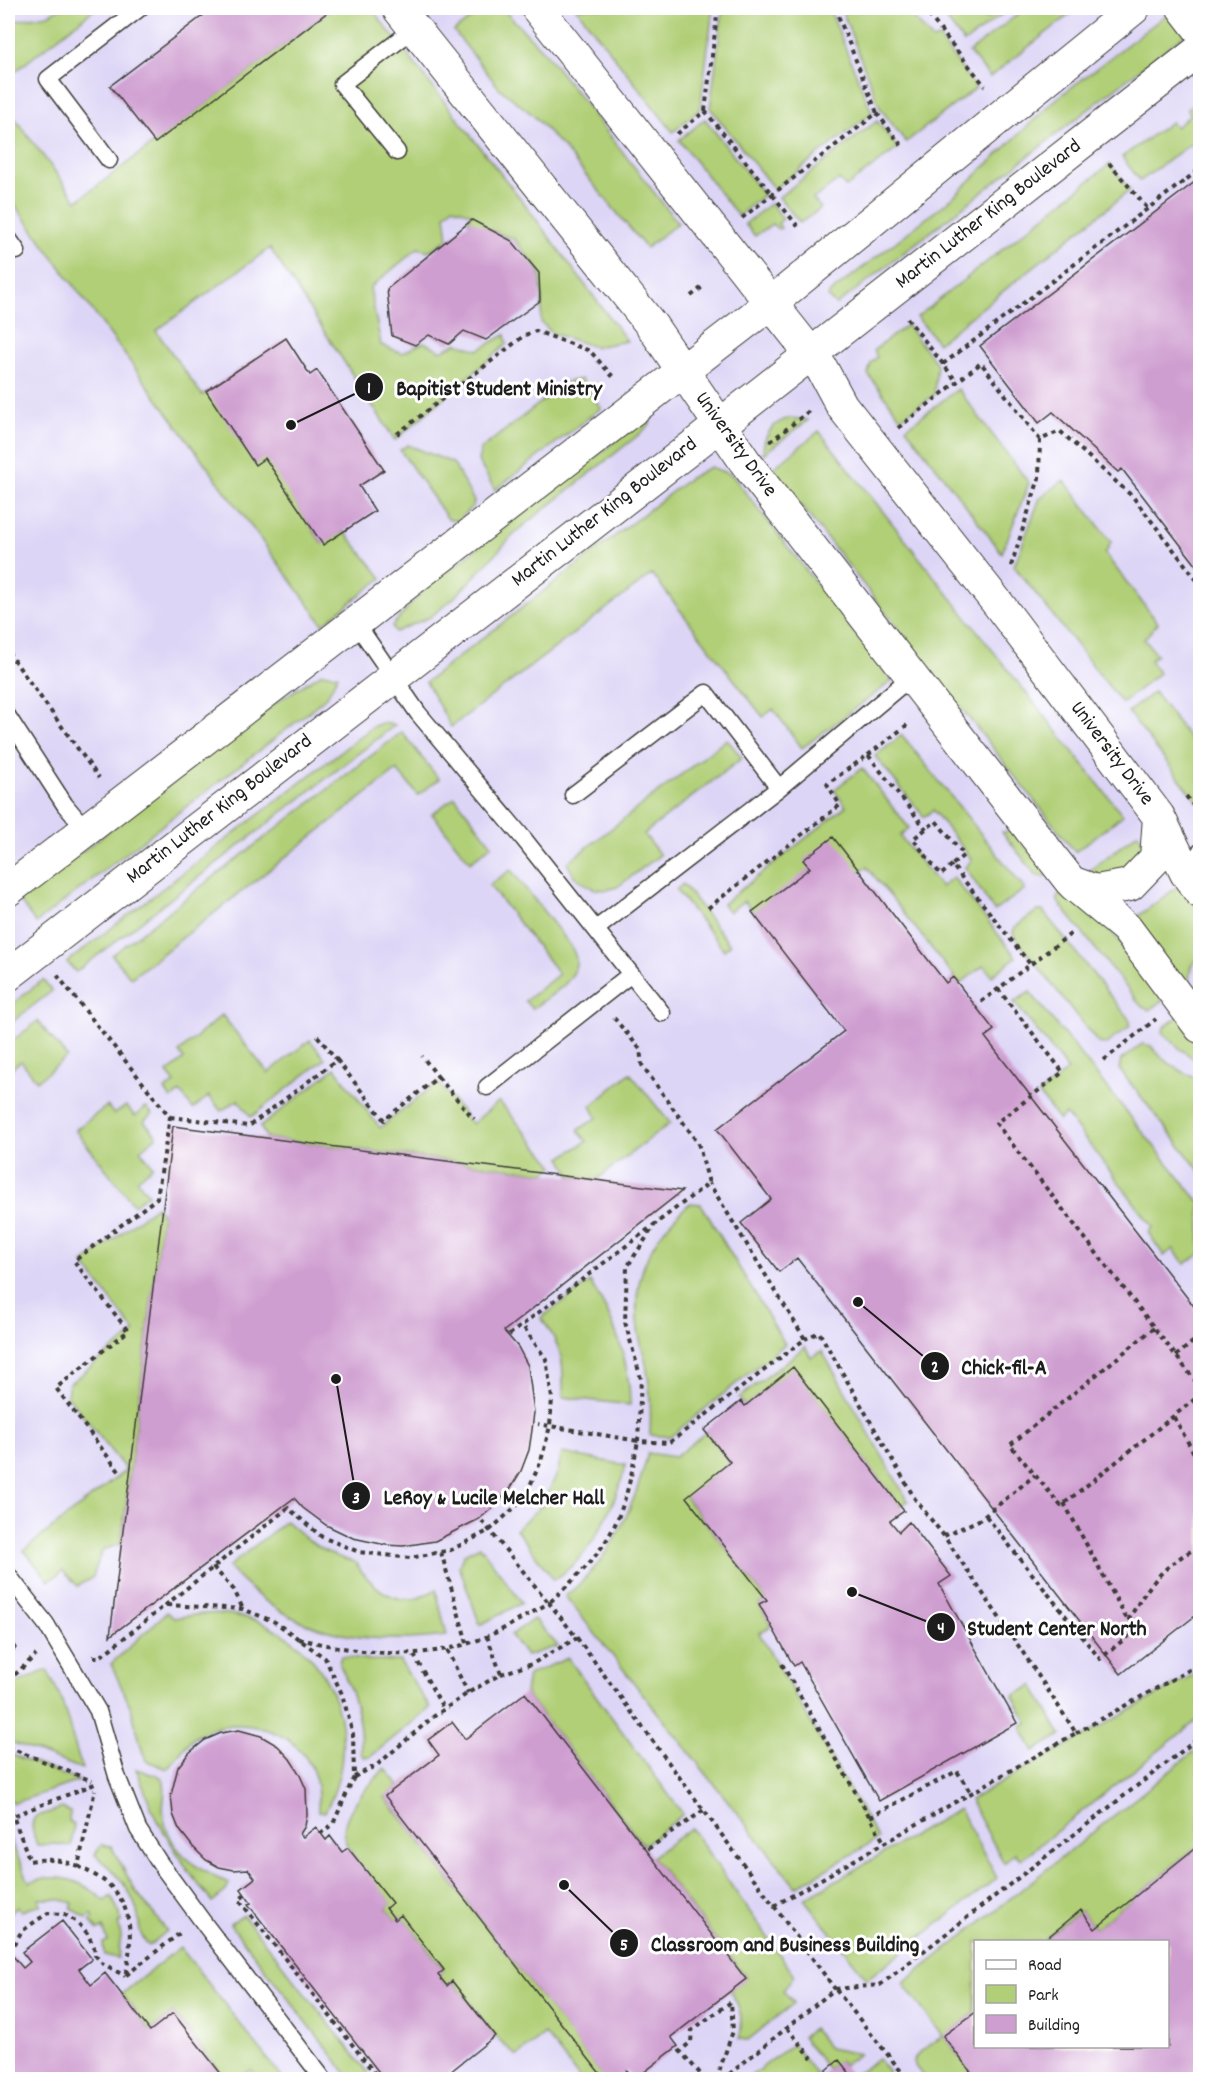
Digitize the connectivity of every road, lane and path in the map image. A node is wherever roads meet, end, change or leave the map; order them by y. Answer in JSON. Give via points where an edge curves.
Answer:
{"nodes":[{"id":1,"x":140,"y":8,"type":"edge"},
{"id":2,"x":454,"y":8,"type":"edge"},
{"id":3,"x":537,"y":8,"type":"edge"},
{"id":4,"x":718,"y":8,"type":"edge"},
{"id":5,"x":835,"y":8,"type":"edge"},
{"id":6,"x":923,"y":8,"type":"edge"},
{"id":7,"x":1134,"y":8,"type":"edge"},
{"id":8,"x":1183,"y":8,"type":"edge"},
{"id":9,"x":418,"y":17,"type":"edge"},
{"id":10,"x":1200,"y":30,"type":"edge"},
{"id":11,"x":1200,"y":50,"type":"edge"},
{"id":12,"x":985,"y":86,"type":"dead end"},
{"id":13,"x":705,"y":111,"type":"junction"},
{"id":14,"x":878,"y":113,"type":"junction"},
{"id":15,"x":670,"y":140,"type":"dead end"},
{"id":16,"x":904,"y":149,"type":"dead end"},
{"id":17,"x":398,"y":152,"type":"dead end"},
{"id":18,"x":109,"y":160,"type":"dead end"},
{"id":19,"x":1109,"y":163,"type":"dead end"},
{"id":20,"x":1200,"y":169,"type":"edge"},
{"id":21,"x":772,"y":194,"type":"junction"},
{"id":22,"x":1148,"y":209,"type":"junction"},
{"id":23,"x":737,"y":222,"type":"dead end"},
{"id":24,"x":800,"y":229,"type":"dead end"},
{"id":25,"x":705,"y":285,"type":"dead end"},
{"id":26,"x":691,"y":296,"type":"dead end"},
{"id":27,"x":771,"y":303,"type":"junction"},
{"id":28,"x":907,"y":318,"type":"dead end"},
{"id":29,"x":811,"y":354,"type":"junction"},
{"id":30,"x":943,"y":364,"type":"junction"},
{"id":31,"x":683,"y":371,"type":"junction"},
{"id":32,"x":615,"y":379,"type":"dead end"},
{"id":33,"x":957,"y":382,"type":"junction"},
{"id":34,"x":810,"y":411,"type":"dead end"},
{"id":35,"x":718,"y":426,"type":"junction"},
{"id":36,"x":898,"y":428,"type":"dead end"},
{"id":37,"x":397,"y":434,"type":"dead end"},
{"id":38,"x":1040,"y":440,"type":"junction"},
{"id":39,"x":765,"y":446,"type":"dead end"},
{"id":40,"x":1009,"y":570,"type":"dead end"},
{"id":41,"x":1200,"y":584,"type":"edge"},
{"id":42,"x":356,"y":622,"type":"junction"},
{"id":43,"x":8,"y":652,"type":"edge"},
{"id":44,"x":912,"y":676,"type":"junction"},
{"id":45,"x":392,"y":677,"type":"junction"},
{"id":46,"x":8,"y":717,"type":"edge"},
{"id":47,"x":907,"y":725,"type":"dead end"},
{"id":48,"x":868,"y":755,"type":"junction"},
{"id":49,"x":99,"y":778,"type":"dead end"},
{"id":50,"x":779,"y":788,"type":"junction"},
{"id":51,"x":573,"y":795,"type":"dead end"},
{"id":52,"x":1200,"y":804,"type":"edge"},
{"id":53,"x":1195,"y":807,"type":"dead end"},
{"id":54,"x":1159,"y":817,"type":"junction"},
{"id":55,"x":926,"y":829,"type":"junction"},
{"id":56,"x":86,"y":830,"type":"junction"},
{"id":57,"x":952,"y":864,"type":"junction"},
{"id":58,"x":1196,"y":873,"type":"edge"},
{"id":59,"x":1071,"y":882,"type":"junction"},
{"id":60,"x":8,"y":890,"type":"edge"},
{"id":61,"x":708,"y":909,"type":"dead end"},
{"id":62,"x":596,"y":929,"type":"junction"},
{"id":63,"x":1073,"y":932,"type":"dead end"},
{"id":64,"x":1030,"y":964,"type":"junction"},
{"id":65,"x":54,"y":971,"type":"dead end"},
{"id":66,"x":632,"y":974,"type":"junction"},
{"id":67,"x":8,"y":975,"type":"edge"},
{"id":68,"x":998,"y":988,"type":"junction"},
{"id":69,"x":981,"y":1002,"type":"dead end"},
{"id":70,"x":608,"y":1011,"type":"dead end"},
{"id":71,"x":662,"y":1013,"type":"dead end"},
{"id":72,"x":1200,"y":1027,"type":"edge"},
{"id":73,"x":316,"y":1034,"type":"dead end"},
{"id":74,"x":422,"y":1056,"type":"dead end"},
{"id":75,"x":337,"y":1060,"type":"junction"},
{"id":76,"x":438,"y":1077,"type":"junction"},
{"id":77,"x":487,"y":1087,"type":"dead end"},
{"id":78,"x":170,"y":1116,"type":"junction"},
{"id":79,"x":474,"y":1119,"type":"dead end"},
{"id":80,"x":709,"y":1183,"type":"junction"},
{"id":81,"x":656,"y":1223,"type":"junction"},
{"id":82,"x":522,"y":1325,"type":"junction"},
{"id":83,"x":1154,"y":1328,"type":"junction"},
{"id":84,"x":509,"y":1335,"type":"dead end"},
{"id":85,"x":1200,"y":1336,"type":"edge"},
{"id":86,"x":805,"y":1339,"type":"junction"},
{"id":87,"x":1176,"y":1356,"type":"junction"},
{"id":88,"x":1200,"y":1387,"type":"edge"},
{"id":89,"x":1200,"y":1395,"type":"edge"},
{"id":90,"x":1174,"y":1417,"type":"junction"},
{"id":91,"x":538,"y":1424,"type":"dead end"},
{"id":92,"x":549,"y":1426,"type":"junction"},
{"id":93,"x":638,"y":1441,"type":"junction"},
{"id":94,"x":1200,"y":1464,"type":"edge"},
{"id":95,"x":121,"y":1474,"type":"dead end"},
{"id":96,"x":1035,"y":1475,"type":"junction"},
{"id":97,"x":1064,"y":1503,"type":"junction"},
{"id":98,"x":986,"y":1516,"type":"junction"},
{"id":99,"x":482,"y":1521,"type":"dead end"},
{"id":100,"x":490,"y":1530,"type":"junction"},
{"id":101,"x":944,"y":1536,"type":"junction"},
{"id":102,"x":1200,"y":1547,"type":"edge"},
{"id":103,"x":441,"y":1552,"type":"junction"},
{"id":104,"x":213,"y":1567,"type":"junction"},
{"id":105,"x":8,"y":1575,"type":"edge"},
{"id":106,"x":549,"y":1603,"type":"junction"},
{"id":107,"x":166,"y":1605,"type":"junction"},
{"id":108,"x":243,"y":1608,"type":"junction"},
{"id":109,"x":1128,"y":1621,"type":"junction"},
{"id":110,"x":488,"y":1636,"type":"junction"},
{"id":111,"x":577,"y":1638,"type":"junction"},
{"id":112,"x":299,"y":1639,"type":"junction"},
{"id":113,"x":467,"y":1643,"type":"junction"},
{"id":114,"x":447,"y":1650,"type":"junction"},
{"id":115,"x":64,"y":1653,"type":"junction"},
{"id":116,"x":414,"y":1655,"type":"junction"},
{"id":117,"x":782,"y":1664,"type":"dead end"},
{"id":118,"x":1200,"y":1664,"type":"edge"},
{"id":119,"x":501,"y":1674,"type":"junction"},
{"id":120,"x":8,"y":1681,"type":"edge"},
{"id":121,"x":468,"y":1693,"type":"junction"},
{"id":122,"x":444,"y":1710,"type":"junction"},
{"id":123,"x":1076,"y":1733,"type":"junction"},
{"id":124,"x":1200,"y":1737,"type":"edge"},
{"id":125,"x":8,"y":1747,"type":"edge"},
{"id":126,"x":354,"y":1777,"type":"junction"},
{"id":127,"x":97,"y":1783,"type":"junction"},
{"id":128,"x":970,"y":1792,"type":"junction"},
{"id":129,"x":704,"y":1810,"type":"junction"},
{"id":130,"x":8,"y":1811,"type":"edge"},
{"id":131,"x":13,"y":1816,"type":"junction"},
{"id":132,"x":870,"y":1818,"type":"junction"},
{"id":133,"x":8,"y":1819,"type":"edge"},
{"id":134,"x":321,"y":1833,"type":"dead end"},
{"id":135,"x":884,"y":1842,"type":"junction"},
{"id":136,"x":648,"y":1849,"type":"dead end"},
{"id":137,"x":78,"y":1866,"type":"junction"},
{"id":138,"x":245,"y":1895,"type":"dead end"},
{"id":139,"x":774,"y":1906,"type":"junction"},
{"id":140,"x":183,"y":1931,"type":"dead end"},
{"id":141,"x":8,"y":1951,"type":"edge"},
{"id":142,"x":125,"y":1976,"type":"junction"},
{"id":143,"x":835,"y":1989,"type":"junction"},
{"id":144,"x":787,"y":2028,"type":"junction"},
{"id":145,"x":812,"y":2058,"type":"dead end"},
{"id":146,"x":324,"y":2079,"type":"edge"},
{"id":147,"x":380,"y":2079,"type":"edge"},
{"id":148,"x":706,"y":2079,"type":"edge"},
{"id":149,"x":716,"y":2079,"type":"edge"},
{"id":150,"x":722,"y":2079,"type":"edge"},
{"id":151,"x":908,"y":2079,"type":"edge"}],
"edges":[{"from":1,"to":18,"type":"lane","via":[[48,79]]},
{"from":2,"to":9,"type":"path"},
{"from":3,"to":27,"type":"street","name":"University Drive"},
{"from":4,"to":13,"type":"path"},
{"from":5,"to":14,"type":"path"},
{"from":6,"to":12,"type":"path"},
{"from":7,"to":27,"type":"street"},
{"from":8,"to":10,"type":"street"},
{"from":9,"to":17,"type":"lane","via":[[342,84]]},
{"from":9,"to":31,"type":"street","name":"University Drive"},
{"from":11,"to":29,"type":"street","name":"Martin Luther King Boulevard"},
{"from":13,"to":15,"type":"path"},
{"from":13,"to":21,"type":"path"},
{"from":14,"to":16,"type":"path"},
{"from":14,"to":21,"type":"path"},
{"from":19,"to":22,"type":"path"},
{"from":20,"to":22,"type":"path"},
{"from":21,"to":23,"type":"path"},
{"from":21,"to":24,"type":"path"},
{"from":22,"to":30,"type":"path"},
{"from":25,"to":26,"type":"path"},
{"from":27,"to":29,"type":"street","name":"University Drive"},
{"from":27,"to":31,"type":"street"},
{"from":28,"to":30,"type":"path"},
{"from":29,"to":35,"type":"street","name":"Martin Luther King Boulevard"},
{"from":29,"to":54,"type":"street","name":"University Drive","via":[[842,406]]},
{"from":30,"to":33,"type":"path"},
{"from":31,"to":35,"type":"street","name":"University Drive"},
{"from":31,"to":42,"type":"street"},
{"from":32,"to":37,"type":"path","via":[[590,351],[536,331],[525,335]]},
{"from":33,"to":36,"type":"path"},
{"from":33,"to":38,"type":"path","via":[[981,363]]},
{"from":34,"to":39,"type":"path"},
{"from":35,"to":44,"type":"street","name":"University Drive"},
{"from":35,"to":45,"type":"street","name":"Martin Luther King Boulevard"},
{"from":38,"to":40,"type":"path","via":[[1039,478]]},
{"from":38,"to":41,"type":"path","via":[[1060,431],[1134,497]]},
{"from":42,"to":45,"type":"lane"},
{"from":42,"to":56,"type":"street"},
{"from":43,"to":49,"type":"path"},
{"from":44,"to":50,"type":"lane"},
{"from":44,"to":59,"type":"street","name":"University Drive"},
{"from":45,"to":62,"type":"lane"},
{"from":45,"to":67,"type":"street","name":"Martin Luther King Boulevard"},
{"from":46,"to":56,"type":"lane"},
{"from":47,"to":48,"type":"path"},
{"from":48,"to":55,"type":"path"},
{"from":48,"to":61,"type":"path","via":[[827,784],[840,805]]},
{"from":50,"to":51,"type":"lane","via":[[706,693]]},
{"from":50,"to":62,"type":"lane"},
{"from":52,"to":53,"type":"path"},
{"from":54,"to":58,"type":"street","name":"University Drive"},
{"from":54,"to":59,"type":"street","name":"University Drive","via":[[1156,858],[1130,885],[1096,891]]},
{"from":55,"to":57,"type":"path","via":[[936,821],[963,855]]},
{"from":55,"to":57,"type":"path","via":[[913,838],[941,875]]},
{"from":56,"to":60,"type":"street"},
{"from":57,"to":64,"type":"path"},
{"from":59,"to":72,"type":"street","name":"University Drive","via":[[1126,928]]},
{"from":62,"to":66,"type":"lane"},
{"from":63,"to":64,"type":"path"},
{"from":64,"to":68,"type":"path"},
{"from":65,"to":78,"type":"path"},
{"from":66,"to":71,"type":"lane"},
{"from":66,"to":77,"type":"lane"},
{"from":68,"to":69,"type":"path"},
{"from":68,"to":83,"type":"path","via":[[1063,1072],[996,1123]]},
{"from":70,"to":80,"type":"path","via":[[640,1049],[642,1065],[698,1143]]},
{"from":73,"to":75,"type":"path"},
{"from":74,"to":76,"type":"path"},
{"from":75,"to":76,"type":"path","via":[[384,1120]]},
{"from":75,"to":78,"type":"path","via":[[249,1126]]},
{"from":76,"to":79,"type":"path"},
{"from":78,"to":95,"type":"path","via":[[157,1198],[74,1261],[128,1331],[56,1388]]},
{"from":80,"to":81,"type":"path"},
{"from":80,"to":86,"type":"path"},
{"from":81,"to":82,"type":"path"},
{"from":81,"to":93,"type":"path","via":[[627,1267],[625,1322],[641,1379]]},
{"from":82,"to":84,"type":"path"},
{"from":82,"to":92,"type":"path","via":[[546,1359],[552,1398]]},
{"from":83,"to":87,"type":"path"},
{"from":83,"to":96,"type":"path","via":[[1010,1445]]},
{"from":85,"to":87,"type":"path"},
{"from":86,"to":93,"type":"path","via":[[669,1443]]},
{"from":86,"to":101,"type":"path","via":[[819,1332],[915,1499]]},
{"from":87,"to":88,"type":"path"},
{"from":89,"to":90,"type":"path"},
{"from":90,"to":94,"type":"path"},
{"from":90,"to":97,"type":"path"},
{"from":91,"to":92,"type":"path"},
{"from":92,"to":93,"type":"path"},
{"from":92,"to":100,"type":"path","via":[[541,1461],[524,1498]]},
{"from":93,"to":106,"type":"path","via":[[630,1482],[610,1533],[587,1565]]},
{"from":96,"to":97,"type":"path","via":[[1061,1506]]},
{"from":96,"to":98,"type":"path"},
{"from":97,"to":109,"type":"path"},
{"from":98,"to":101,"type":"path"},
{"from":98,"to":109,"type":"path","via":[[1100,1659],[1128,1636]]},
{"from":99,"to":100,"type":"path"},
{"from":100,"to":103,"type":"path"},
{"from":100,"to":106,"type":"path"},
{"from":101,"to":123,"type":"path"},
{"from":102,"to":109,"type":"path","via":[[1165,1568]]},
{"from":103,"to":104,"type":"path","via":[[410,1558],[359,1552],[322,1537],[288,1508]]},
{"from":103,"to":113,"type":"path"},
{"from":104,"to":107,"type":"path"},
{"from":104,"to":108,"type":"path","via":[[234,1590]]},
{"from":105,"to":115,"type":"lane"},
{"from":106,"to":110,"type":"path"},
{"from":106,"to":111,"type":"path"},
{"from":107,"to":108,"type":"path"},
{"from":107,"to":115,"type":"path","via":[[100,1657]]},
{"from":108,"to":112,"type":"path","via":[[275,1622]]},
{"from":110,"to":113,"type":"path"},
{"from":110,"to":119,"type":"path"},
{"from":111,"to":119,"type":"path","via":[[532,1664]]},
{"from":111,"to":129,"type":"path"},
{"from":112,"to":116,"type":"path","via":[[334,1647]]},
{"from":112,"to":126,"type":"path","via":[[325,1658],[342,1694],[352,1734]]},
{"from":113,"to":114,"type":"path"},
{"from":114,"to":116,"type":"path"},
{"from":114,"to":121,"type":"path"},
{"from":115,"to":120,"type":"path","via":[[38,1652]]},
{"from":115,"to":146,"type":"lane","via":[[98,1711],[138,1829],[206,1926]]},
{"from":116,"to":122,"type":"path"},
{"from":117,"to":132,"type":"path"},
{"from":118,"to":123,"type":"path"},
{"from":119,"to":121,"type":"path"},
{"from":121,"to":122,"type":"path"},
{"from":122,"to":126,"type":"path","via":[[377,1765]]},
{"from":123,"to":128,"type":"path"},
{"from":124,"to":143,"type":"path","via":[[880,1985]]},
{"from":125,"to":127,"type":"path"},
{"from":126,"to":134,"type":"path","via":[[333,1824]]},
{"from":127,"to":131,"type":"path"},
{"from":127,"to":137,"type":"path"},
{"from":128,"to":132,"type":"path","via":[[957,1771]]},
{"from":128,"to":135,"type":"path"},
{"from":129,"to":136,"type":"path"},
{"from":129,"to":139,"type":"path"},
{"from":130,"to":131,"type":"path"},
{"from":131,"to":133,"type":"path"},
{"from":131,"to":137,"type":"path","via":[[30,1861],[44,1858]]},
{"from":132,"to":135,"type":"path"},
{"from":135,"to":139,"type":"path"},
{"from":137,"to":142,"type":"path","via":[[114,1890],[125,1907],[129,1927]]},
{"from":138,"to":147,"type":"path","via":[[239,1900]]},
{"from":139,"to":143,"type":"path"},
{"from":140,"to":142,"type":"path"},
{"from":141,"to":142,"type":"path","via":[[22,1931],[48,1913],[64,1914],[87,1933],[102,1963]]},
{"from":143,"to":144,"type":"path"},
{"from":143,"to":151,"type":"path"},
{"from":144,"to":145,"type":"path"},
{"from":144,"to":150,"type":"path"},
{"from":148,"to":149,"type":"path","via":[[680,2051],[692,2042],[692,2030],[731,2001],[733,2031]]}]}
